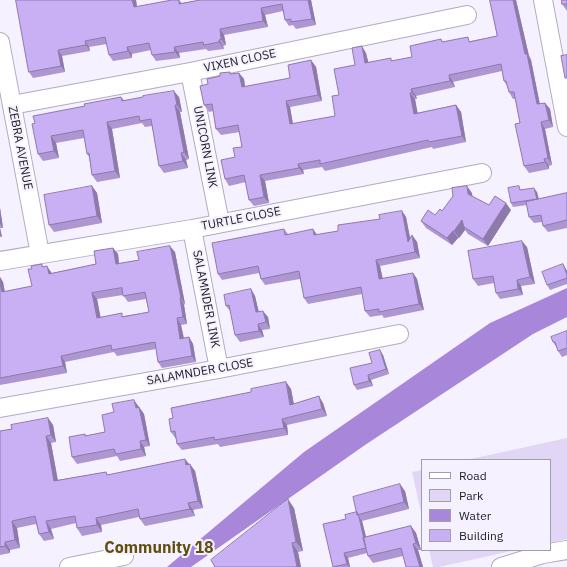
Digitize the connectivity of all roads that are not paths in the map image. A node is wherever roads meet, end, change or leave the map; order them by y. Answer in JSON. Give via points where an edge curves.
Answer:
{"nodes":[{"id":1,"x":543,"y":0,"type":"edge"},
{"id":2,"x":467,"y":15,"type":"dead end"},
{"id":3,"x":0,"y":42,"type":"edge"},
{"id":4,"x":190,"y":72,"type":"junction"},
{"id":5,"x":3,"y":80,"type":"edge"},
{"id":6,"x":12,"y":105,"type":"junction"},
{"id":7,"x":567,"y":128,"type":"edge"},
{"id":8,"x":482,"y":173,"type":"dead end"},
{"id":9,"x":220,"y":223,"type":"junction"},
{"id":10,"x":192,"y":229,"type":"junction"},
{"id":11,"x":40,"y":254,"type":"junction"},
{"id":12,"x":0,"y":261,"type":"edge"},
{"id":13,"x":400,"y":334,"type":"dead end"},
{"id":14,"x":219,"y":369,"type":"junction"},
{"id":15,"x":0,"y":408,"type":"edge"},
{"id":16,"x":567,"y":550,"type":"edge"},
{"id":17,"x":124,"y":556,"type":"dead end"},
{"id":18,"x":545,"y":560,"type":"edge"},
{"id":19,"x":69,"y":567,"type":"edge"},
{"id":20,"x":501,"y":567,"type":"edge"}],
"edges":[{"from":1,"to":7,"type":"street"},
{"from":2,"to":4,"type":"street","name":"VIXEN CLOSE"},
{"from":3,"to":5,"type":"street","name":"ZEBRA AVENUE"},
{"from":4,"to":6,"type":"street","name":"VIXEN CLOSE"},
{"from":4,"to":9,"type":"street","name":"UNICORN LINK"},
{"from":5,"to":6,"type":"street","name":"ZEBRA AVENUE"},
{"from":6,"to":11,"type":"street","name":"ZEBRA AVENUE"},
{"from":8,"to":9,"type":"street","name":"TURTLE CLOSE"},
{"from":9,"to":10,"type":"street","name":"TURTLE CLOSE"},
{"from":10,"to":11,"type":"street","name":"TURTLE CLOSE"},
{"from":10,"to":14,"type":"street","name":"SALAMNDER LINK"},
{"from":11,"to":12,"type":"street","name":"TURTLE CLOSE"},
{"from":13,"to":14,"type":"street","name":"SALAMNDER CLOSE"},
{"from":14,"to":15,"type":"street","name":"SALAMNDER CLOSE"},
{"from":16,"to":18,"type":"street"},
{"from":17,"to":19,"type":"street"},
{"from":18,"to":20,"type":"street"}]}
